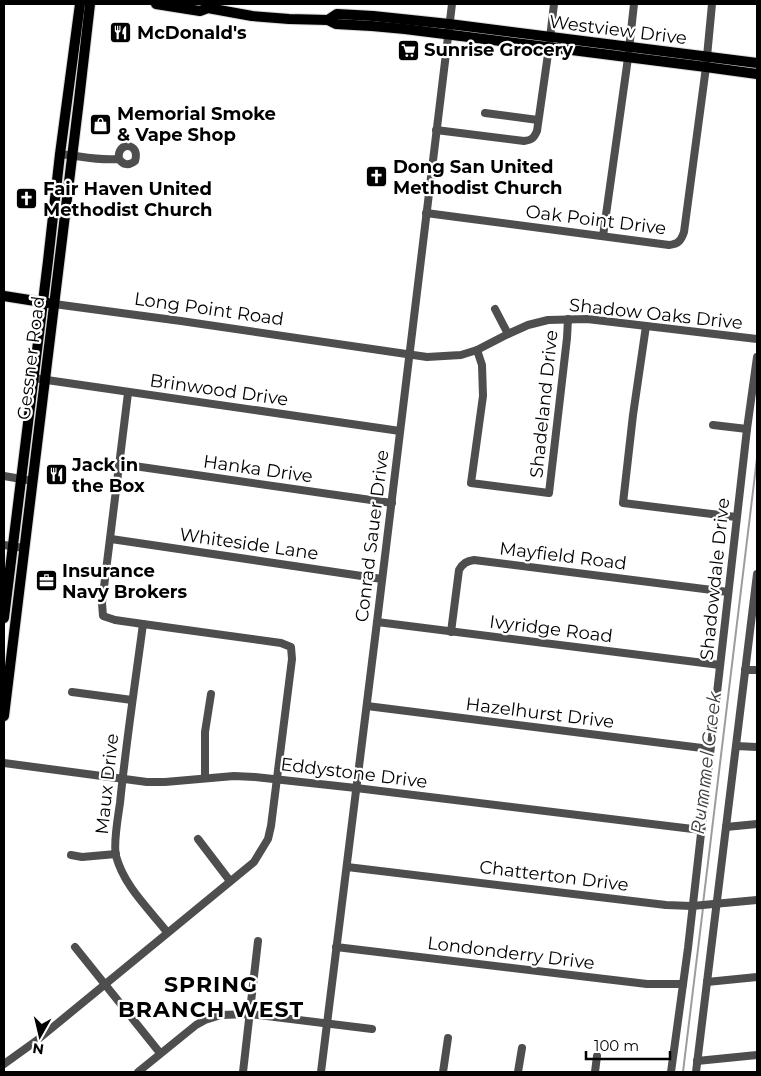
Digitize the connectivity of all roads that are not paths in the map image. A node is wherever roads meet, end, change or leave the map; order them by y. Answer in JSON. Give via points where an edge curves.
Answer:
{"nodes":[{"id":1,"x":90,"y":4,"type":"edge"},
{"id":2,"x":156,"y":4,"type":"edge"},
{"id":3,"x":452,"y":4,"type":"edge"},
{"id":4,"x":554,"y":4,"type":"edge"},
{"id":5,"x":634,"y":4,"type":"edge"},
{"id":6,"x":712,"y":4,"type":"edge"},
{"id":7,"x":206,"y":6,"type":"edge"},
{"id":8,"x":82,"y":11,"type":"edge"},
{"id":9,"x":448,"y":30,"type":"junction"},
{"id":10,"x":549,"y":43,"type":"junction"},
{"id":11,"x":628,"y":53,"type":"junction"},
{"id":12,"x":707,"y":62,"type":"junction"},
{"id":13,"x":757,"y":63,"type":"edge"},
{"id":14,"x":757,"y":74,"type":"edge"},
{"id":15,"x":69,"y":82,"type":"junction"},
{"id":16,"x":81,"y":83,"type":"junction"},
{"id":17,"x":485,"y":113,"type":"dead end"},
{"id":18,"x":538,"y":120,"type":"junction"},
{"id":19,"x":436,"y":130,"type":"junction"},
{"id":20,"x":60,"y":154,"type":"junction"},
{"id":21,"x":72,"y":155,"type":"junction"},
{"id":22,"x":119,"y":159,"type":"dead end"},
{"id":23,"x":426,"y":213,"type":"junction"},
{"id":24,"x":603,"y":236,"type":"junction"},
{"id":25,"x":4,"y":296,"type":"edge"},
{"id":26,"x":43,"y":302,"type":"junction"},
{"id":27,"x":54,"y":304,"type":"junction"},
{"id":28,"x":495,"y":310,"type":"dead end"},
{"id":29,"x":568,"y":319,"type":"junction"},
{"id":30,"x":646,"y":326,"type":"junction"},
{"id":31,"x":508,"y":334,"type":"junction"},
{"id":32,"x":757,"y":339,"type":"edge"},
{"id":33,"x":477,"y":350,"type":"junction"},
{"id":34,"x":409,"y":355,"type":"junction"},
{"id":35,"x":757,"y":357,"type":"edge"},
{"id":36,"x":34,"y":378,"type":"junction"},
{"id":37,"x":45,"y":380,"type":"junction"},
{"id":38,"x":128,"y":392,"type":"junction"},
{"id":39,"x":713,"y":425,"type":"dead end"},
{"id":40,"x":747,"y":429,"type":"junction"},
{"id":41,"x":400,"y":431,"type":"junction"},
{"id":42,"x":120,"y":464,"type":"junction"},
{"id":43,"x":4,"y":476,"type":"edge"},
{"id":44,"x":20,"y":479,"type":"junction"},
{"id":45,"x":33,"y":481,"type":"junction"},
{"id":46,"x":392,"y":503,"type":"junction"},
{"id":47,"x":736,"y":517,"type":"junction"},
{"id":48,"x":111,"y":539,"type":"junction"},
{"id":49,"x":8,"y":545,"type":"edge"},
{"id":50,"x":24,"y":548,"type":"junction"},
{"id":51,"x":757,"y":574,"type":"edge"},
{"id":52,"x":382,"y":579,"type":"junction"},
{"id":53,"x":728,"y":592,"type":"junction"},
{"id":54,"x":756,"y":596,"type":"edge"},
{"id":55,"x":16,"y":613,"type":"junction"},
{"id":56,"x":4,"y":614,"type":"edge"},
{"id":57,"x":377,"y":622,"type":"junction"},
{"id":58,"x":143,"y":624,"type":"junction"},
{"id":59,"x":451,"y":632,"type":"junction"},
{"id":60,"x":720,"y":665,"type":"junction"},
{"id":61,"x":746,"y":670,"type":"junction"},
{"id":62,"x":757,"y":670,"type":"edge"},
{"id":63,"x":72,"y":692,"type":"dead end"},
{"id":64,"x":211,"y":694,"type":"dead end"},
{"id":65,"x":132,"y":700,"type":"junction"},
{"id":66,"x":366,"y":706,"type":"junction"},
{"id":67,"x":4,"y":716,"type":"edge"},
{"id":68,"x":736,"y":746,"type":"junction"},
{"id":69,"x":757,"y":747,"type":"edge"},
{"id":70,"x":710,"y":749,"type":"junction"},
{"id":71,"x":4,"y":763,"type":"edge"},
{"id":72,"x":205,"y":778,"type":"junction"},
{"id":73,"x":122,"y":779,"type":"junction"},
{"id":74,"x":277,"y":779,"type":"junction"},
{"id":75,"x":356,"y":788,"type":"junction"},
{"id":76,"x":757,"y":824,"type":"edge"},
{"id":77,"x":726,"y":827,"type":"junction"},
{"id":78,"x":701,"y":830,"type":"junction"},
{"id":79,"x":198,"y":839,"type":"dead end"},
{"id":80,"x":116,"y":854,"type":"junction"},
{"id":81,"x":71,"y":855,"type":"dead end"},
{"id":82,"x":347,"y":867,"type":"junction"},
{"id":83,"x":230,"y":881,"type":"junction"},
{"id":84,"x":757,"y":900,"type":"edge"},
{"id":85,"x":713,"y":904,"type":"junction"},
{"id":86,"x":696,"y":906,"type":"junction"},
{"id":87,"x":167,"y":932,"type":"junction"},
{"id":88,"x":258,"y":941,"type":"dead end"},
{"id":89,"x":75,"y":947,"type":"dead end"},
{"id":90,"x":336,"y":947,"type":"junction"},
{"id":91,"x":757,"y":977,"type":"edge"},
{"id":92,"x":707,"y":982,"type":"junction"},
{"id":93,"x":105,"y":984,"type":"junction"},
{"id":94,"x":683,"y":984,"type":"junction"},
{"id":95,"x":250,"y":1014,"type":"junction"},
{"id":96,"x":327,"y":1024,"type":"junction"},
{"id":97,"x":372,"y":1028,"type":"dead end"},
{"id":98,"x":448,"y":1038,"type":"dead end"},
{"id":99,"x":522,"y":1048,"type":"dead end"},
{"id":100,"x":160,"y":1053,"type":"junction"},
{"id":101,"x":757,"y":1054,"type":"edge"},
{"id":102,"x":597,"y":1056,"type":"dead end"},
{"id":103,"x":697,"y":1060,"type":"junction"},
{"id":104,"x":4,"y":1064,"type":"edge"},
{"id":105,"x":138,"y":1072,"type":"edge"},
{"id":106,"x":243,"y":1072,"type":"edge"},
{"id":107,"x":321,"y":1072,"type":"edge"},
{"id":108,"x":443,"y":1072,"type":"edge"},
{"id":109,"x":518,"y":1072,"type":"edge"},
{"id":110,"x":595,"y":1072,"type":"edge"},
{"id":111,"x":671,"y":1072,"type":"edge"},
{"id":112,"x":696,"y":1072,"type":"edge"}],
"edges":[{"from":1,"to":8,"type":"main road","name":"Gessner Road"},
{"from":2,"to":7,"type":"main road","name":"Westview Drive","via":[[200,10]]},
{"from":3,"to":9,"type":"street","name":"Conrad Sauer Drive"},
{"from":4,"to":10,"type":"street"},
{"from":5,"to":11,"type":"street"},
{"from":6,"to":12,"type":"street","name":"Oak Point Drive"},
{"from":7,"to":9,"type":"main road","name":"Westview Drive","via":[[252,16]]},
{"from":8,"to":15,"type":"main road","name":"Gessner Road"},
{"from":8,"to":16,"type":"main road","name":"Gessner Road"},
{"from":9,"to":10,"type":"main road","name":"Westview Drive"},
{"from":9,"to":19,"type":"street","name":"Conrad Sauer Drive"},
{"from":10,"to":11,"type":"main road","name":"Westview Drive"},
{"from":10,"to":18,"type":"street"},
{"from":11,"to":12,"type":"main road","name":"Westview Drive"},
{"from":11,"to":24,"type":"street"},
{"from":12,"to":13,"type":"main road","name":"Westview Drive"},
{"from":12,"to":14,"type":"main road","name":"Westview Drive"},
{"from":12,"to":24,"type":"street","name":"Oak Point Drive","via":[[686,220],[680,242],[669,245]]},
{"from":15,"to":16,"type":"main road"},
{"from":15,"to":20,"type":"main road","name":"Gessner Road"},
{"from":16,"to":21,"type":"main road","name":"Gessner Road"},
{"from":17,"to":18,"type":"street"},
{"from":18,"to":19,"type":"street","via":[[533,139],[524,141]]},
{"from":19,"to":23,"type":"street","name":"Conrad Sauer Drive"},
{"from":20,"to":21,"type":"street"},
{"from":20,"to":26,"type":"main road","name":"Gessner Road"},
{"from":21,"to":22,"type":"street"},
{"from":21,"to":27,"type":"main road","name":"Gessner Road"},
{"from":23,"to":24,"type":"street","name":"Oak Point Drive"},
{"from":23,"to":34,"type":"street","name":"Conrad Sauer Drive"},
{"from":25,"to":26,"type":"main road","name":"Long Point Road"},
{"from":26,"to":27,"type":"main road","name":"Long Point Road"},
{"from":26,"to":36,"type":"main road","name":"Gessner Road"},
{"from":27,"to":34,"type":"street","name":"Long Point Road"},
{"from":27,"to":37,"type":"main road","name":"Gessner Road"},
{"from":28,"to":31,"type":"street"},
{"from":29,"to":30,"type":"street","name":"Shadow Oaks Drive"},
{"from":29,"to":31,"type":"street","name":"Shadow Oaks Drive","via":[[528,325]]},
{"from":29,"to":33,"type":"street","name":"Shadeland Drive","via":[[549,493],[471,483],[483,396],[482,365]]},
{"from":30,"to":32,"type":"street","name":"Shadow Oaks Drive"},
{"from":30,"to":47,"type":"street","via":[[623,503]]},
{"from":31,"to":33,"type":"street","name":"Shadow Oaks Drive"},
{"from":33,"to":34,"type":"street","name":"Shadow Oaks Drive","via":[[445,356]]},
{"from":34,"to":41,"type":"street","name":"Conrad Sauer Drive"},
{"from":35,"to":40,"type":"street","name":"Shadowdale Drive"},
{"from":36,"to":37,"type":"street","name":"Brinwood Drive"},
{"from":36,"to":44,"type":"main road","name":"Gessner Road"},
{"from":37,"to":38,"type":"street","name":"Brinwood Drive"},
{"from":37,"to":45,"type":"main road","name":"Gessner Road"},
{"from":38,"to":41,"type":"street","name":"Brinwood Drive"},
{"from":38,"to":42,"type":"street"},
{"from":39,"to":40,"type":"street"},
{"from":40,"to":47,"type":"street","name":"Shadowdale Drive"},
{"from":41,"to":46,"type":"street","name":"Conrad Sauer Drive"},
{"from":42,"to":46,"type":"street","name":"Hanka Drive"},
{"from":42,"to":48,"type":"street"},
{"from":43,"to":44,"type":"street"},
{"from":44,"to":45,"type":"street"},
{"from":44,"to":49,"type":"main road","name":"Gessner Road"},
{"from":45,"to":50,"type":"main road","name":"Gessner Road"},
{"from":46,"to":52,"type":"street","name":"Conrad Sauer Drive"},
{"from":47,"to":53,"type":"street","name":"Shadowdale Drive"},
{"from":48,"to":52,"type":"street","name":"Whiteside Lane"},
{"from":48,"to":58,"type":"street","via":[[103,616]]},
{"from":49,"to":50,"type":"street"},
{"from":49,"to":56,"type":"main road","name":"Gessner Road"},
{"from":50,"to":55,"type":"main road","name":"Gessner Road"},
{"from":51,"to":54,"type":"street"},
{"from":52,"to":57,"type":"street","name":"Conrad Sauer Drive"},
{"from":53,"to":59,"type":"street","name":"Mayfield Road","via":[[467,561],[459,570]]},
{"from":53,"to":60,"type":"street","name":"Shadowdale Drive"},
{"from":54,"to":61,"type":"street"},
{"from":55,"to":56,"type":"street"},
{"from":55,"to":67,"type":"main road","name":"Gessner Road"},
{"from":57,"to":59,"type":"street","name":"Ivyridge Road"},
{"from":57,"to":66,"type":"street","name":"Conrad Sauer Drive"},
{"from":58,"to":65,"type":"street","name":"Maux Drive"},
{"from":58,"to":74,"type":"street","via":[[291,647]]},
{"from":59,"to":60,"type":"street","name":"Ivyridge Road"},
{"from":60,"to":70,"type":"street","name":"Shadowdale Drive"},
{"from":61,"to":62,"type":"street"},
{"from":61,"to":68,"type":"street"},
{"from":63,"to":65,"type":"street"},
{"from":64,"to":72,"type":"street","via":[[205,732]]},
{"from":65,"to":73,"type":"street","name":"Maux Drive"},
{"from":66,"to":70,"type":"street","name":"Hazelhurst Drive"},
{"from":66,"to":75,"type":"street","name":"Conrad Sauer Drive"},
{"from":68,"to":69,"type":"street"},
{"from":68,"to":77,"type":"street"},
{"from":70,"to":78,"type":"street","name":"Shadowdale Drive"},
{"from":71,"to":73,"type":"street","name":"Eddystone Drive"},
{"from":72,"to":73,"type":"street","name":"Eddystone Drive","via":[[165,782]]},
{"from":72,"to":74,"type":"street","name":"Eddystone Drive"},
{"from":73,"to":80,"type":"street","name":"Maux Drive"},
{"from":74,"to":75,"type":"street","name":"Eddystone Drive"},
{"from":74,"to":83,"type":"street","via":[[268,839],[254,862]]},
{"from":75,"to":78,"type":"street","name":"Eddystone Drive"},
{"from":75,"to":82,"type":"street","name":"Conrad Sauer Drive"},
{"from":76,"to":77,"type":"street"},
{"from":77,"to":85,"type":"street"},
{"from":78,"to":86,"type":"street","name":"Shadowdale Drive"},
{"from":79,"to":83,"type":"street"},
{"from":80,"to":81,"type":"street"},
{"from":80,"to":87,"type":"street","name":"Maux Drive","via":[[136,894]]},
{"from":82,"to":86,"type":"street","name":"Chatterton Drive"},
{"from":82,"to":90,"type":"street","name":"Conrad Sauer Drive"},
{"from":83,"to":87,"type":"street"},
{"from":84,"to":85,"type":"street","name":"Chatterton Drive"},
{"from":85,"to":86,"type":"street","name":"Chatterton Drive"},
{"from":85,"to":92,"type":"street"},
{"from":86,"to":94,"type":"street","name":"Shadowdale Drive"},
{"from":87,"to":93,"type":"street"},
{"from":88,"to":95,"type":"street"},
{"from":89,"to":93,"type":"street"},
{"from":90,"to":94,"type":"street","name":"Londonderry Drive","via":[[638,983]]},
{"from":90,"to":96,"type":"street","name":"Conrad Sauer Drive"},
{"from":91,"to":92,"type":"street"},
{"from":92,"to":103,"type":"street"},
{"from":93,"to":100,"type":"street"},
{"from":93,"to":104,"type":"street"},
{"from":94,"to":111,"type":"street","name":"Shadowdale Drive"},
{"from":95,"to":96,"type":"street"},
{"from":95,"to":100,"type":"street","via":[[221,1015],[205,1020]]},
{"from":95,"to":106,"type":"street"},
{"from":96,"to":97,"type":"street"},
{"from":96,"to":107,"type":"street","name":"Conrad Sauer Drive"},
{"from":98,"to":108,"type":"street"},
{"from":99,"to":109,"type":"street"},
{"from":100,"to":105,"type":"street"},
{"from":101,"to":103,"type":"street"},
{"from":102,"to":110,"type":"street"},
{"from":103,"to":112,"type":"street"}]}
